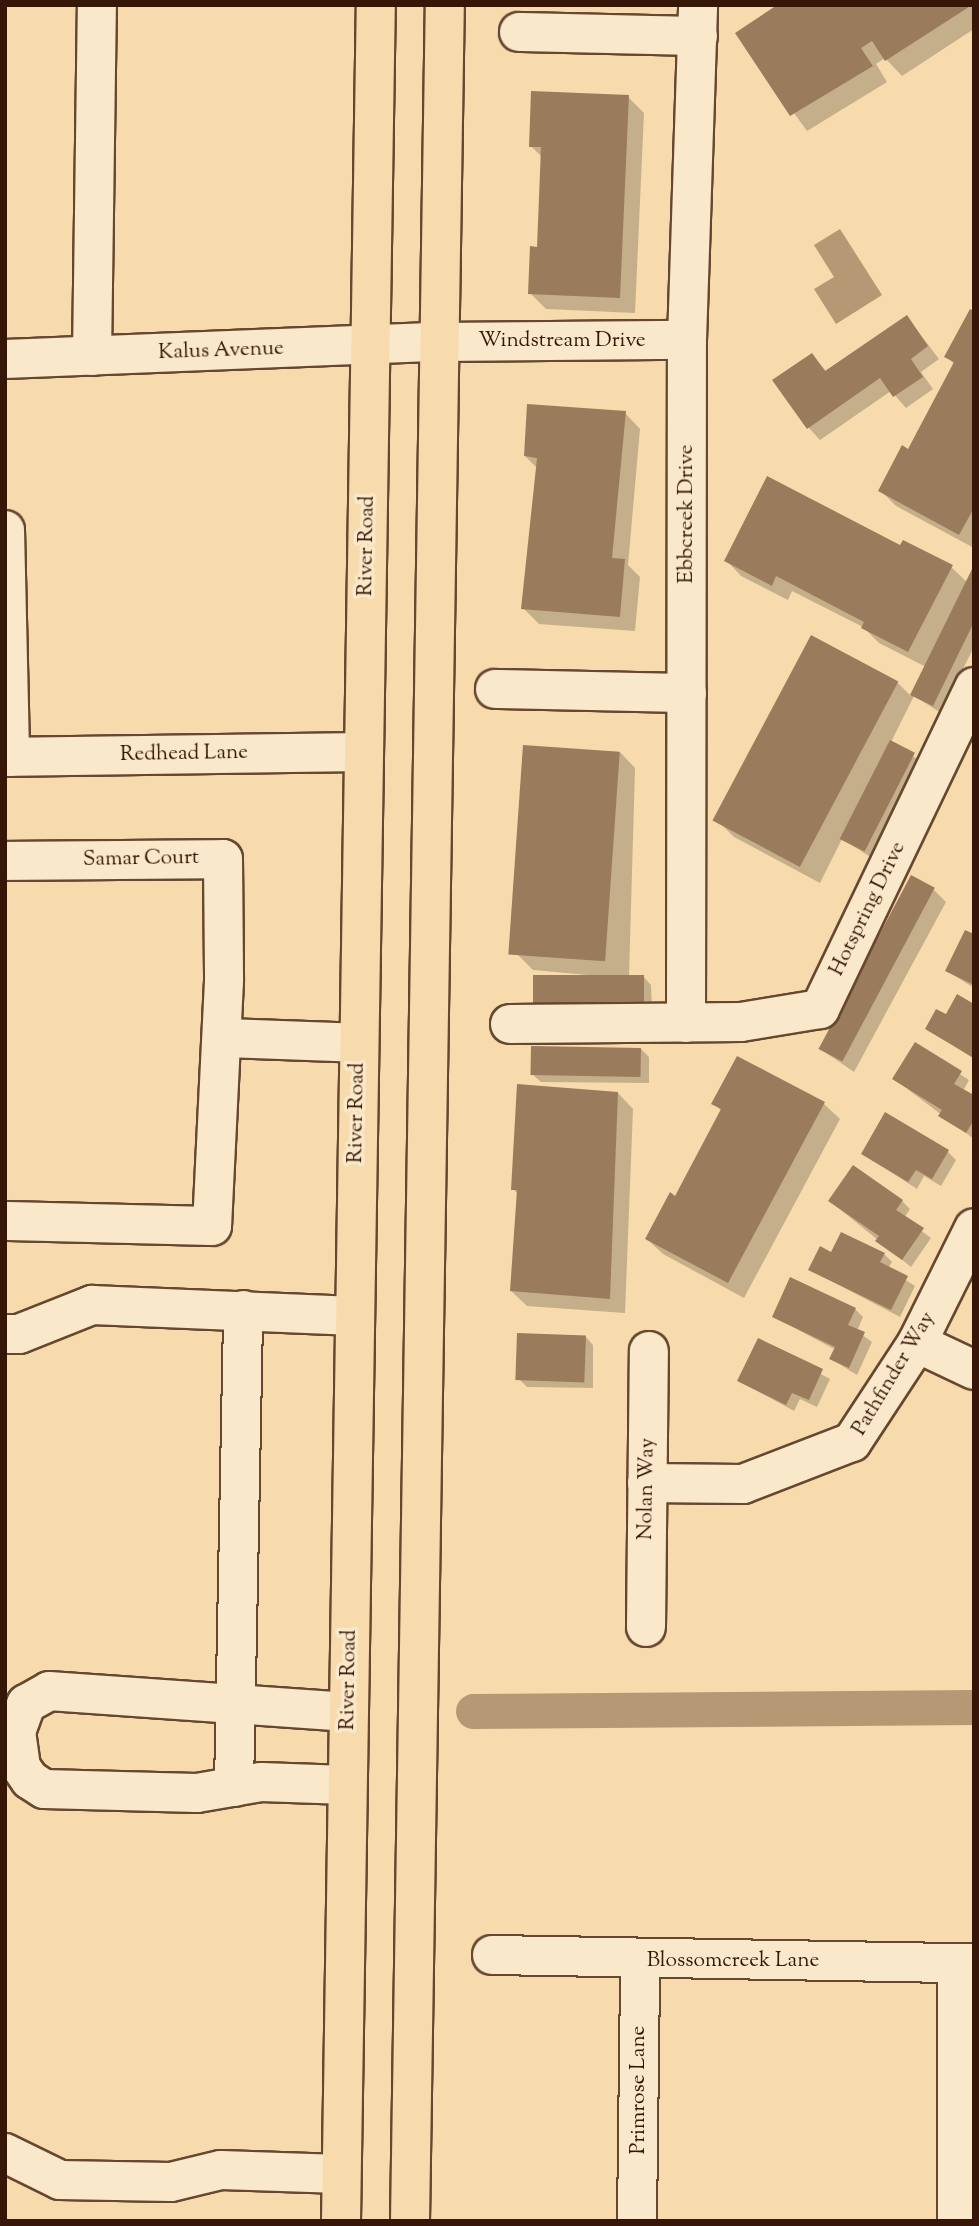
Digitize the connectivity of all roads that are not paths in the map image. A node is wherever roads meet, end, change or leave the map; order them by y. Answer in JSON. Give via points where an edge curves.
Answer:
{"nodes":[{"id":1,"x":97,"y":5,"type":"edge"},
{"id":2,"x":376,"y":5,"type":"edge"},
{"id":3,"x":445,"y":5,"type":"edge"},
{"id":4,"x":698,"y":21,"type":"edge"},
{"id":5,"x":519,"y":32,"type":"dead end"},
{"id":6,"x":687,"y":340,"type":"junction"},
{"id":7,"x":437,"y":342,"type":"junction"},
{"id":8,"x":367,"y":345,"type":"junction"},
{"id":9,"x":92,"y":356,"type":"junction"},
{"id":10,"x":5,"y":359,"type":"edge"},
{"id":11,"x":5,"y":530,"type":"edge"},
{"id":12,"x":974,"y":687,"type":"edge"},
{"id":13,"x":495,"y":689,"type":"dead end"},
{"id":14,"x":687,"y":693,"type":"junction"},
{"id":15,"x":363,"y":752,"type":"junction"},
{"id":16,"x":8,"y":757,"type":"edge"},
{"id":17,"x":5,"y":861,"type":"edge"},
{"id":18,"x":687,"y":1023,"type":"junction"},
{"id":19,"x":510,"y":1024,"type":"dead end"},
{"id":20,"x":223,"y":1038,"type":"junction"},
{"id":21,"x":358,"y":1043,"type":"junction"},
{"id":22,"x":5,"y":1221,"type":"edge"},
{"id":23,"x":974,"y":1228,"type":"edge"},
{"id":24,"x":243,"y":1310,"type":"junction"},
{"id":25,"x":355,"y":1316,"type":"junction"},
{"id":26,"x":5,"y":1334,"type":"edge"},
{"id":27,"x":917,"y":1343,"type":"junction"},
{"id":28,"x":649,"y":1351,"type":"dead end"},
{"id":29,"x":974,"y":1370,"type":"edge"},
{"id":30,"x":648,"y":1483,"type":"junction"},
{"id":31,"x":646,"y":1627,"type":"dead end"},
{"id":32,"x":238,"y":1703,"type":"junction"},
{"id":33,"x":348,"y":1712,"type":"junction"},
{"id":34,"x":347,"y":1785,"type":"junction"},
{"id":35,"x":234,"y":1787,"type":"junction"},
{"id":36,"x":492,"y":1955,"type":"dead end"},
{"id":37,"x":640,"y":1960,"type":"junction"},
{"id":38,"x":965,"y":1963,"type":"edge"},
{"id":39,"x":5,"y":2153,"type":"edge"},
{"id":40,"x":341,"y":2174,"type":"junction"},
{"id":41,"x":341,"y":2221,"type":"edge"},
{"id":42,"x":410,"y":2221,"type":"edge"},
{"id":43,"x":637,"y":2221,"type":"edge"},
{"id":44,"x":957,"y":2221,"type":"edge"}],
"edges":[{"from":1,"to":9,"type":"street"},
{"from":2,"to":8,"type":"main road","name":"River Road"},
{"from":3,"to":7,"type":"main road"},
{"from":4,"to":5,"type":"street"},
{"from":4,"to":6,"type":"street","name":"Ebbcreek Drive"},
{"from":6,"to":7,"type":"street","name":"Windstream Drive"},
{"from":6,"to":14,"type":"street","name":"Ebbcreek Drive"},
{"from":7,"to":8,"type":"street","name":"Kalus Avenue"},
{"from":7,"to":42,"type":"main road"},
{"from":8,"to":9,"type":"street","name":"Kalus Avenue"},
{"from":8,"to":15,"type":"main road","name":"River Road"},
{"from":9,"to":10,"type":"street","name":"Kalus Avenue"},
{"from":11,"to":16,"type":"street"},
{"from":12,"to":18,"type":"street","name":"Hotspring Drive","via":[[820,1009],[741,1022]]},
{"from":13,"to":14,"type":"street"},
{"from":14,"to":18,"type":"street","name":"Ebbcreek Drive"},
{"from":15,"to":16,"type":"street","name":"Redhead Lane"},
{"from":15,"to":21,"type":"main road","name":"River Road"},
{"from":17,"to":20,"type":"street","name":"Samar Court","via":[[223,859]]},
{"from":18,"to":19,"type":"street"},
{"from":20,"to":21,"type":"street"},
{"from":20,"to":22,"type":"street","name":"Samar Court","via":[[212,1226]]},
{"from":21,"to":25,"type":"main road","name":"River Road"},
{"from":23,"to":27,"type":"street","name":"Pathfinder Way"},
{"from":24,"to":25,"type":"street"},
{"from":24,"to":26,"type":"street","via":[[92,1305],[19,1334]]},
{"from":24,"to":32,"type":"street"},
{"from":25,"to":33,"type":"main road","name":"River Road"},
{"from":27,"to":29,"type":"street"},
{"from":27,"to":30,"type":"street","name":"Pathfinder Way","via":[[852,1443],[743,1484]]},
{"from":28,"to":30,"type":"street","name":"Nolan Way"},
{"from":30,"to":31,"type":"street","name":"Nolan Way"},
{"from":32,"to":33,"type":"street"},
{"from":32,"to":35,"type":"street"},
{"from":32,"to":35,"type":"street","via":[[49,1692],[26,1704],[16,1732],[21,1767],[44,1789],[197,1793]]},
{"from":33,"to":34,"type":"main road","name":"River Road"},
{"from":34,"to":35,"type":"street","via":[[261,1782]]},
{"from":34,"to":40,"type":"main road","name":"River Road"},
{"from":36,"to":37,"type":"street","name":"Blossomcreek Lane"},
{"from":37,"to":38,"type":"street","name":"Blossomcreek Lane"},
{"from":37,"to":43,"type":"street","name":"Primrose Lane"},
{"from":38,"to":44,"type":"street"},
{"from":39,"to":40,"type":"street","via":[[60,2180],[171,2182],[221,2170]]},
{"from":40,"to":41,"type":"main road","name":"River Road"}]}
